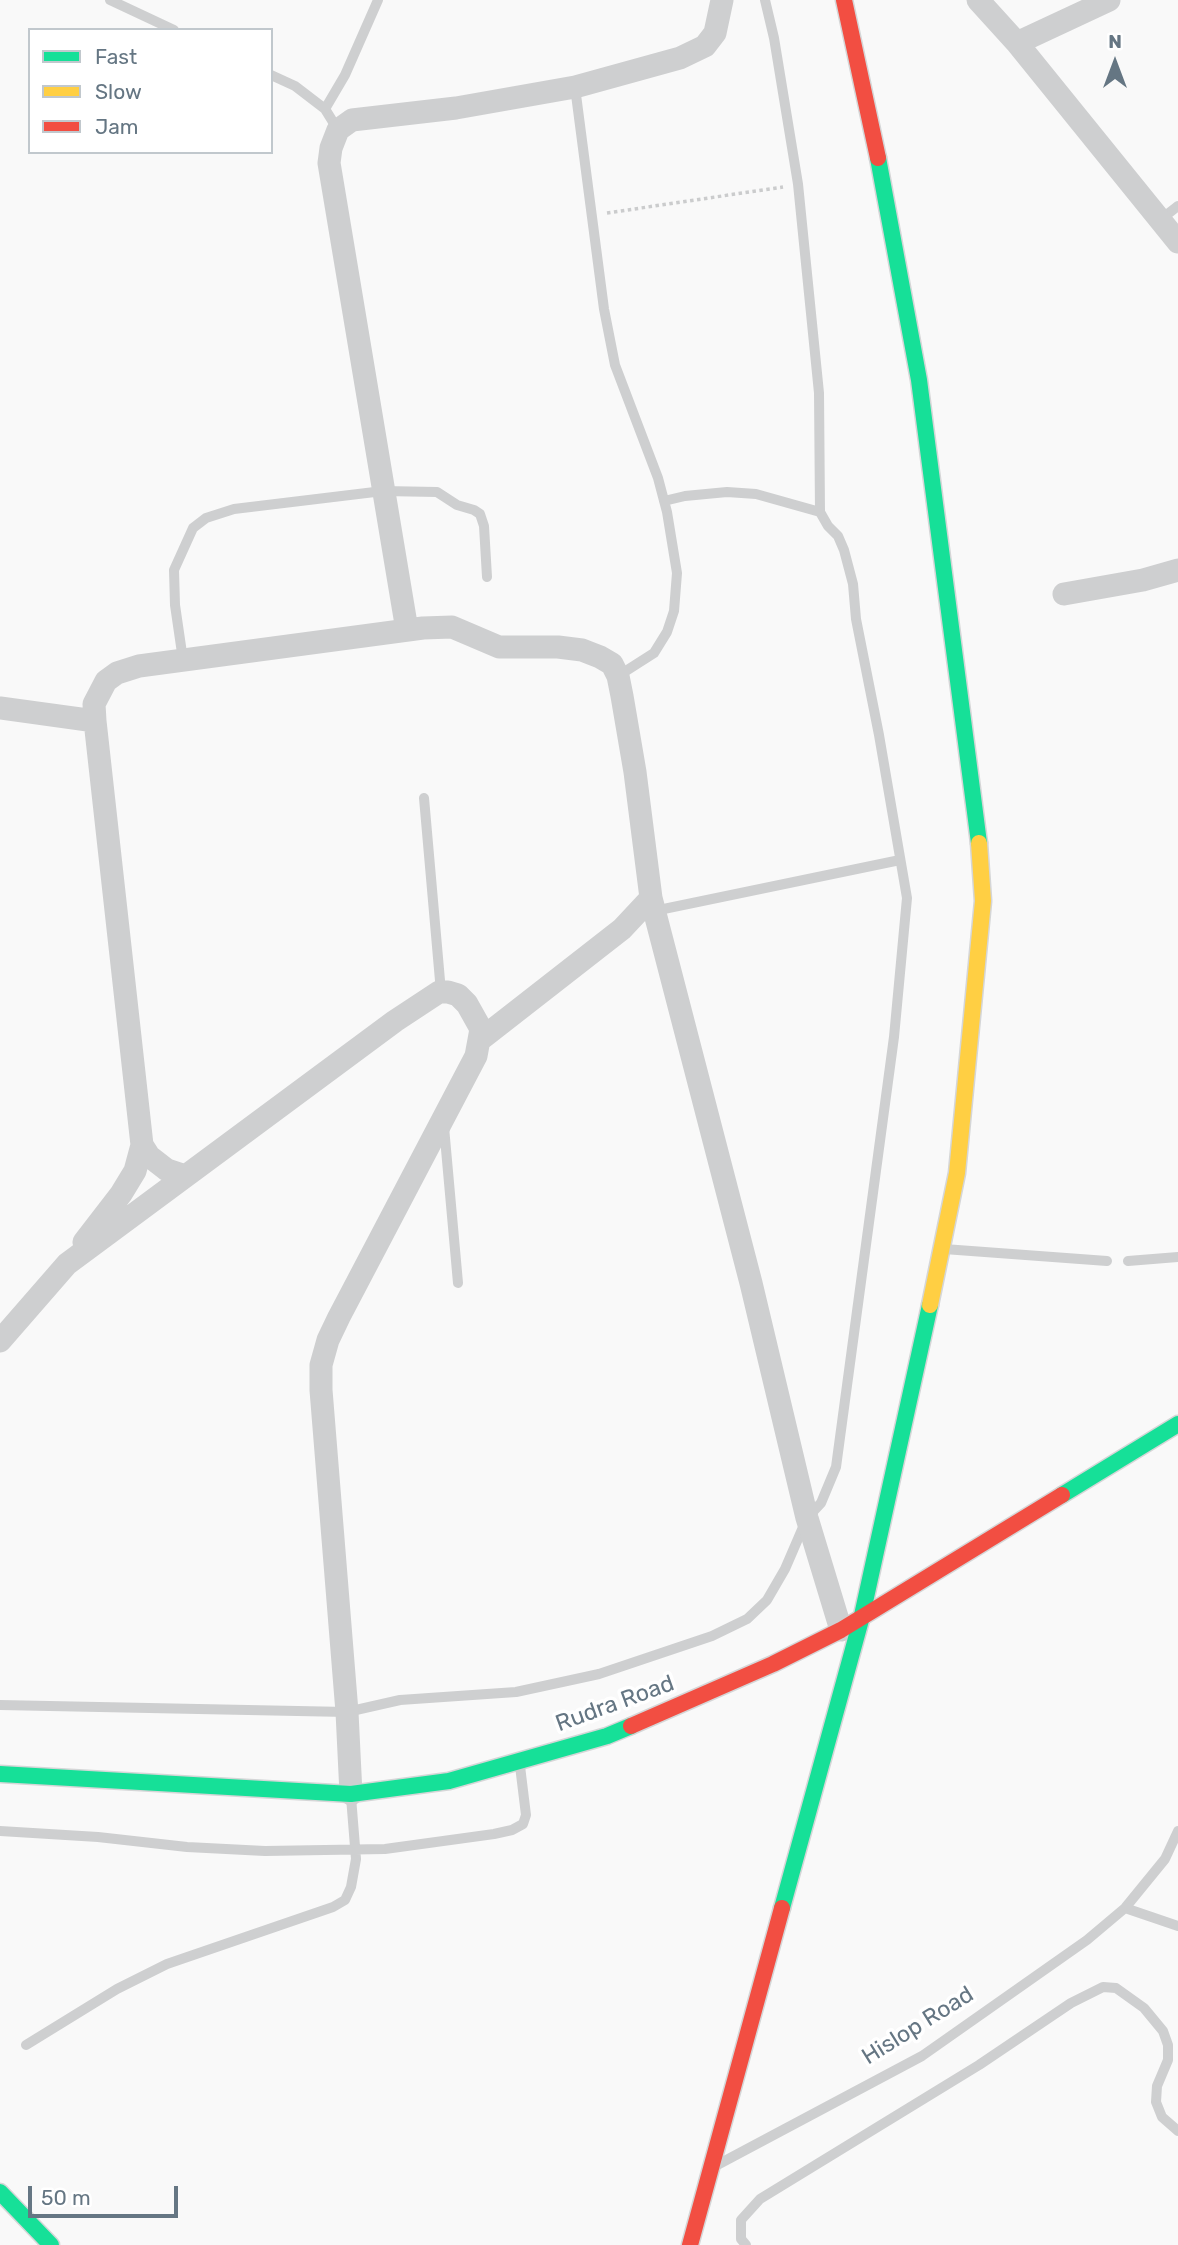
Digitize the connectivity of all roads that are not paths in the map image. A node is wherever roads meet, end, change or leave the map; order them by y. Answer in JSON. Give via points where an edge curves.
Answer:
{"nodes":[{"id":1,"x":110,"y":0,"type":"edge"},
{"id":2,"x":378,"y":0,"type":"edge"},
{"id":3,"x":722,"y":0,"type":"edge"},
{"id":4,"x":765,"y":0,"type":"edge"},
{"id":5,"x":844,"y":0,"type":"edge"},
{"id":6,"x":978,"y":0,"type":"edge"},
{"id":7,"x":1109,"y":0,"type":"edge"},
{"id":8,"x":170,"y":28,"type":"edge"},
{"id":9,"x":1017,"y":43,"type":"junction"},
{"id":10,"x":273,"y":76,"type":"edge"},
{"id":11,"x":575,"y":87,"type":"junction"},
{"id":12,"x":326,"y":109,"type":"junction"},
{"id":13,"x":338,"y":130,"type":"junction"},
{"id":14,"x":1169,"y":213,"type":"edge"},
{"id":15,"x":1178,"y":242,"type":"edge"},
{"id":16,"x":383,"y":491,"type":"junction"},
{"id":17,"x":664,"y":501,"type":"junction"},
{"id":18,"x":820,"y":512,"type":"junction"},
{"id":19,"x":1178,"y":570,"type":"edge"},
{"id":20,"x":486,"y":577,"type":"dead end"},
{"id":21,"x":1064,"y":594,"type":"dead end"},
{"id":22,"x":407,"y":630,"type":"junction"},
{"id":23,"x":183,"y":660,"type":"junction"},
{"id":24,"x":618,"y":676,"type":"junction"},
{"id":25,"x":0,"y":708,"type":"edge"},
{"id":26,"x":95,"y":721,"type":"junction"},
{"id":27,"x":424,"y":798,"type":"dead end"},
{"id":28,"x":900,"y":860,"type":"junction"},
{"id":29,"x":653,"y":904,"type":"junction"},
{"id":30,"x":441,"y":992,"type":"junction"},
{"id":31,"x":481,"y":1039,"type":"junction"},
{"id":32,"x":443,"y":1121,"type":"junction"},
{"id":33,"x":142,"y":1145,"type":"junction"},
{"id":34,"x":185,"y":1176,"type":"junction"},
{"id":35,"x":941,"y":1249,"type":"junction"},
{"id":36,"x":1178,"y":1257,"type":"edge"},
{"id":37,"x":1107,"y":1261,"type":"dead end"},
{"id":38,"x":1128,"y":1261,"type":"dead end"},
{"id":39,"x":67,"y":1264,"type":"junction"},
{"id":40,"x":458,"y":1283,"type":"dead end"},
{"id":41,"x":0,"y":1341,"type":"edge"},
{"id":42,"x":1178,"y":1424,"type":"edge"},
{"id":43,"x":807,"y":1518,"type":"junction"},
{"id":44,"x":851,"y":1625,"type":"junction"},
{"id":45,"x":0,"y":1705,"type":"edge"},
{"id":46,"x":347,"y":1712,"type":"junction"},
{"id":47,"x":520,"y":1762,"type":"junction"},
{"id":48,"x":0,"y":1774,"type":"edge"},
{"id":49,"x":351,"y":1794,"type":"junction"},
{"id":50,"x":0,"y":1831,"type":"edge"},
{"id":51,"x":1178,"y":1831,"type":"edge"},
{"id":52,"x":355,"y":1850,"type":"junction"},
{"id":53,"x":1125,"y":1908,"type":"junction"},
{"id":54,"x":1178,"y":1926,"type":"edge"},
{"id":55,"x":26,"y":2045,"type":"dead end"},
{"id":56,"x":1178,"y":2131,"type":"edge"},
{"id":57,"x":710,"y":2169,"type":"junction"},
{"id":58,"x":0,"y":2192,"type":"edge"},
{"id":59,"x":51,"y":2245,"type":"edge"},
{"id":60,"x":690,"y":2245,"type":"edge"},
{"id":61,"x":746,"y":2245,"type":"edge"}],
"edges":[{"from":1,"to":8,"type":"lane"},
{"from":2,"to":12,"type":"lane"},
{"from":3,"to":11,"type":"street","via":[[715,33],[705,46],[680,58]]},
{"from":4,"to":18,"type":"lane","via":[[798,184],[819,394]]},
{"from":5,"to":35,"type":"street","via":[[919,380],[979,849],[983,901],[978,970],[957,1173]]},
{"from":6,"to":9,"type":"street"},
{"from":7,"to":9,"type":"street"},
{"from":9,"to":14,"type":"street"},
{"from":10,"to":12,"type":"lane"},
{"from":11,"to":13,"type":"street","via":[[352,120]]},
{"from":11,"to":17,"type":"lane","via":[[615,365]]},
{"from":12,"to":13,"type":"lane"},
{"from":13,"to":16,"type":"street","via":[[329,163]]},
{"from":14,"to":15,"type":"street"},
{"from":16,"to":20,"type":"lane","via":[[437,492],[480,514]]},
{"from":16,"to":22,"type":"street"},
{"from":16,"to":23,"type":"lane","via":[[234,509],[206,518],[193,528],[174,570]]},
{"from":17,"to":18,"type":"lane","via":[[727,492]]},
{"from":17,"to":24,"type":"lane","via":[[677,573],[674,611],[654,653]]},
{"from":18,"to":28,"type":"lane","via":[[838,536],[853,584]]},
{"from":19,"to":21,"type":"street"},
{"from":22,"to":23,"type":"street"},
{"from":22,"to":24,"type":"street","via":[[452,627],[499,647],[582,650],[612,664]]},
{"from":23,"to":26,"type":"street","via":[[117,673],[106,681],[94,704]]},
{"from":24,"to":29,"type":"street"},
{"from":25,"to":26,"type":"street"},
{"from":26,"to":33,"type":"street"},
{"from":27,"to":30,"type":"lane"},
{"from":28,"to":29,"type":"lane"},
{"from":28,"to":43,"type":"lane","via":[[907,898],[894,1037],[836,1467],[821,1503]]},
{"from":29,"to":31,"type":"street"},
{"from":29,"to":43,"type":"street"},
{"from":30,"to":31,"type":"street","via":[[458,995],[467,1004]]},
{"from":30,"to":34,"type":"street","via":[[395,1020]]},
{"from":31,"to":32,"type":"street"},
{"from":32,"to":40,"type":"lane"},
{"from":32,"to":46,"type":"street","via":[[339,1317],[321,1365]]},
{"from":33,"to":34,"type":"street","via":[[167,1170]]},
{"from":33,"to":39,"type":"street","via":[[135,1171],[121,1194]]},
{"from":34,"to":39,"type":"street"},
{"from":35,"to":37,"type":"lane"},
{"from":35,"to":44,"type":"street","via":[[919,1363]]},
{"from":36,"to":38,"type":"lane"},
{"from":39,"to":41,"type":"street"},
{"from":42,"to":44,"type":"street","name":"Rudra Road"},
{"from":43,"to":44,"type":"street"},
{"from":43,"to":46,"type":"lane","via":[[767,1601],[747,1619],[712,1636],[599,1674],[528,1689],[400,1700]]},
{"from":44,"to":47,"type":"street","name":"Rudra Road","via":[[659,1715]]},
{"from":44,"to":57,"type":"street"},
{"from":45,"to":46,"type":"lane"},
{"from":46,"to":49,"type":"street"},
{"from":47,"to":49,"type":"street","name":"Rudra Road","via":[[449,1781]]},
{"from":47,"to":52,"type":"lane","via":[[526,1815],[523,1824],[512,1830]]},
{"from":48,"to":49,"type":"street","name":"Rudra Road"},
{"from":49,"to":52,"type":"lane"},
{"from":50,"to":52,"type":"lane","via":[[187,1847]]},
{"from":51,"to":53,"type":"lane","name":"Hislop Road","via":[[1165,1859]]},
{"from":52,"to":55,"type":"lane","via":[[345,1900],[167,1964]]},
{"from":53,"to":54,"type":"lane"},
{"from":53,"to":57,"type":"lane","name":"Hislop Road","via":[[922,2056]]},
{"from":56,"to":61,"type":"lane","via":[[1162,2117],[1156,2102],[1168,2060],[1163,2031],[1116,1988],[1103,1987],[760,2199],[740,2220]]},
{"from":57,"to":60,"type":"street"},
{"from":58,"to":59,"type":"street"}]}
